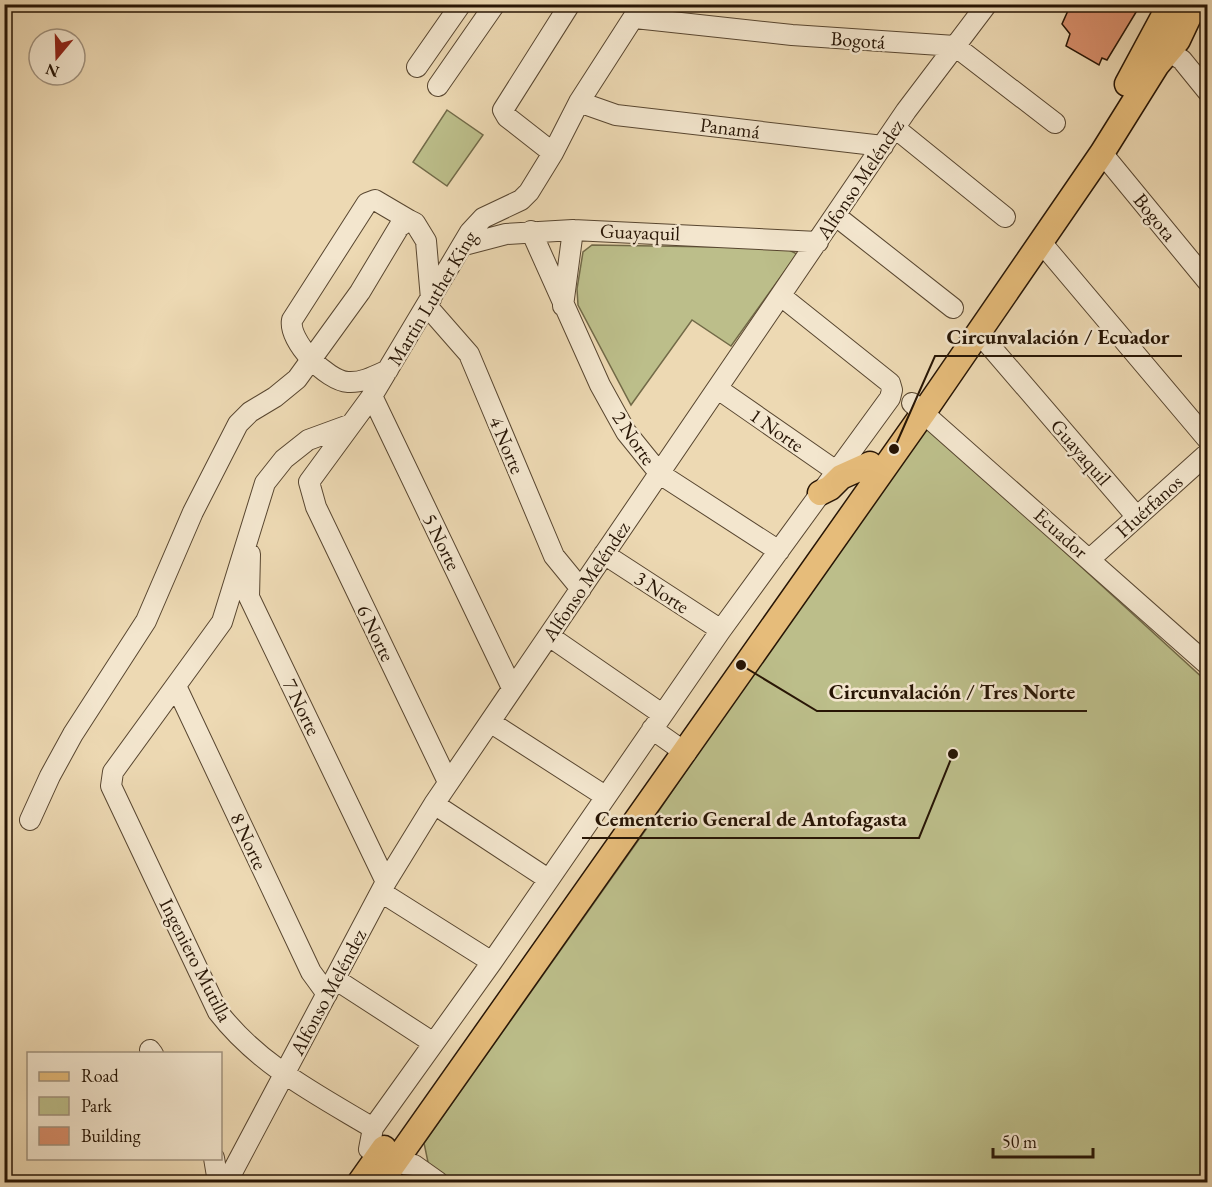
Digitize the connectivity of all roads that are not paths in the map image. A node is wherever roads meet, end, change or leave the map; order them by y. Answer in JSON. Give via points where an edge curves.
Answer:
{"nodes":[{"id":1,"x":461,"y":4,"type":"edge"},
{"id":2,"x":495,"y":4,"type":"edge"},
{"id":3,"x":570,"y":4,"type":"edge"},
{"id":4,"x":987,"y":4,"type":"edge"},
{"id":5,"x":1170,"y":4,"type":"edge"},
{"id":6,"x":1195,"y":4,"type":"edge"},
{"id":7,"x":638,"y":11,"type":"edge"},
{"id":8,"x":1161,"y":45,"type":"junction"},
{"id":9,"x":955,"y":46,"type":"junction"},
{"id":10,"x":417,"y":67,"type":"dead end"},
{"id":11,"x":438,"y":86,"type":"dead end"},
{"id":12,"x":1208,"y":92,"type":"edge"},
{"id":13,"x":579,"y":102,"type":"junction"},
{"id":14,"x":1055,"y":123,"type":"dead end"},
{"id":15,"x":895,"y":128,"type":"junction"},
{"id":16,"x":883,"y":146,"type":"junction"},
{"id":17,"x":553,"y":153,"type":"junction"},
{"id":18,"x":1102,"y":153,"type":"junction"},
{"id":19,"x":836,"y":216,"type":"junction"},
{"id":20,"x":1005,"y":217,"type":"dead end"},
{"id":21,"x":409,"y":220,"type":"junction"},
{"id":22,"x":573,"y":230,"type":"junction"},
{"id":23,"x":531,"y":231,"type":"junction"},
{"id":24,"x":819,"y":242,"type":"junction"},
{"id":25,"x":1040,"y":242,"type":"junction"},
{"id":26,"x":464,"y":245,"type":"junction"},
{"id":27,"x":1208,"y":282,"type":"edge"},
{"id":28,"x":781,"y":296,"type":"junction"},
{"id":29,"x":429,"y":303,"type":"junction"},
{"id":30,"x":562,"y":306,"type":"junction"},
{"id":31,"x":953,"y":308,"type":"dead end"},
{"id":32,"x":978,"y":332,"type":"junction"},
{"id":33,"x":311,"y":358,"type":"junction"},
{"id":34,"x":388,"y":370,"type":"junction"},
{"id":35,"x":718,"y":389,"type":"junction"},
{"id":36,"x":372,"y":396,"type":"junction"},
{"id":37,"x":910,"y":402,"type":"junction"},
{"id":38,"x":350,"y":425,"type":"junction"},
{"id":39,"x":1208,"y":440,"type":"edge"},
{"id":40,"x":1208,"y":453,"type":"edge"},
{"id":41,"x":870,"y":464,"type":"junction"},
{"id":42,"x":836,"y":471,"type":"junction"},
{"id":43,"x":660,"y":474,"type":"junction"},
{"id":44,"x":309,"y":483,"type":"joint"},
{"id":45,"x":820,"y":493,"type":"junction"},
{"id":46,"x":1137,"y":517,"type":"junction"},
{"id":47,"x":251,"y":524,"type":"junction"},
{"id":48,"x":779,"y":551,"type":"junction"},
{"id":49,"x":604,"y":554,"type":"junction"},
{"id":50,"x":1090,"y":559,"type":"junction"},
{"id":51,"x":581,"y":589,"type":"junction"},
{"id":52,"x":721,"y":630,"type":"junction"},
{"id":53,"x":549,"y":636,"type":"junction"},
{"id":54,"x":1208,"y":665,"type":"edge"},
{"id":55,"x":176,"y":686,"type":"junction"},
{"id":56,"x":513,"y":688,"type":"junction"},
{"id":57,"x":490,"y":722,"type":"junction"},
{"id":58,"x":657,"y":722,"type":"junction"},
{"id":59,"x":679,"y":748,"type":"junction"},
{"id":60,"x":448,"y":782,"type":"junction"},
{"id":61,"x":605,"y":796,"type":"junction"},
{"id":62,"x":434,"y":804,"type":"junction"},
{"id":63,"x":30,"y":820,"type":"dead end"},
{"id":64,"x":548,"y":879,"type":"junction"},
{"id":65,"x":383,"y":887,"type":"junction"},
{"id":66,"x":492,"y":962,"type":"junction"},
{"id":67,"x":331,"y":986,"type":"junction"},
{"id":68,"x":432,"y":1042,"type":"junction"},
{"id":69,"x":284,"y":1075,"type":"junction"},
{"id":70,"x":373,"y":1128,"type":"junction"},
{"id":71,"x":214,"y":1160,"type":"edge"},
{"id":72,"x":384,"y":1167,"type":"edge"},
{"id":73,"x":218,"y":1182,"type":"edge"},
{"id":74,"x":227,"y":1182,"type":"edge"},
{"id":75,"x":360,"y":1182,"type":"edge"},
{"id":76,"x":438,"y":1182,"type":"edge"}],
"edges":[{"from":1,"to":10,"type":"street"},
{"from":2,"to":11,"type":"street"},
{"from":3,"to":17,"type":"street","via":[[503,110]]},
{"from":4,"to":9,"type":"street","name":"Alfonso Meléndez"},
{"from":5,"to":8,"type":"main road"},
{"from":6,"to":8,"type":"main road"},
{"from":7,"to":9,"type":"street","name":"Bogotá","via":[[792,35]]},
{"from":7,"to":13,"type":"street","name":"Martin Luther King"},
{"from":8,"to":12,"type":"street"},
{"from":8,"to":18,"type":"main road","via":[[1157,65]]},
{"from":8,"to":37,"type":"main road"},
{"from":9,"to":14,"type":"street"},
{"from":9,"to":15,"type":"street","name":"Alfonso Meléndez"},
{"from":13,"to":16,"type":"street","name":"Panamá","via":[[616,115]]},
{"from":13,"to":17,"type":"street","name":"Martin Luther King"},
{"from":15,"to":16,"type":"street","name":"Alfonso Meléndez"},
{"from":15,"to":20,"type":"street"},
{"from":16,"to":19,"type":"street","name":"Alfonso Meléndez"},
{"from":17,"to":26,"type":"street","name":"Martin Luther King","via":[[521,200],[483,218]]},
{"from":18,"to":25,"type":"main road"},
{"from":18,"to":27,"type":"street","name":"Bogota"},
{"from":19,"to":24,"type":"street","name":"Alfonso Meléndez"},
{"from":19,"to":31,"type":"street"},
{"from":21,"to":29,"type":"street","via":[[416,223],[426,241]]},
{"from":21,"to":33,"type":"street","via":[[399,227],[360,292]]},
{"from":21,"to":33,"type":"street","via":[[375,200],[365,205],[292,320],[292,333]]},
{"from":22,"to":23,"type":"street","name":"Guayaquil"},
{"from":22,"to":24,"type":"street","name":"Guayaquil"},
{"from":22,"to":30,"type":"street"},
{"from":23,"to":26,"type":"street","name":"Guayaquil"},
{"from":23,"to":30,"type":"street","name":"2 Norte"},
{"from":24,"to":28,"type":"street","name":"Alfonso Meléndez"},
{"from":25,"to":32,"type":"main road"},
{"from":25,"to":39,"type":"street"},
{"from":26,"to":29,"type":"street","name":"Martin Luther King"},
{"from":28,"to":35,"type":"street","name":"Alfonso Meléndez"},
{"from":28,"to":37,"type":"street","name":"Ecuador"},
{"from":29,"to":34,"type":"street","name":"Martin Luther King"},
{"from":29,"to":51,"type":"street","name":"4 Norte","via":[[469,354],[554,556]]},
{"from":30,"to":43,"type":"street","name":"2 Norte","via":[[626,432]]},
{"from":32,"to":37,"type":"main road"},
{"from":32,"to":46,"type":"street","name":"Guayaquil"},
{"from":33,"to":34,"type":"street","via":[[335,379],[347,382]]},
{"from":33,"to":63,"type":"street","via":[[297,379],[238,424],[193,512],[146,621],[73,734]]},
{"from":34,"to":36,"type":"street","name":"Martin Luther King"},
{"from":35,"to":42,"type":"street","name":"1 Norte"},
{"from":35,"to":43,"type":"street","name":"Alfonso Meléndez"},
{"from":36,"to":38,"type":"street","name":"Martin Luther King"},
{"from":36,"to":56,"type":"street","name":"5 Norte"},
{"from":37,"to":41,"type":"main road"},
{"from":37,"to":42,"type":"street","via":[[890,398]]},
{"from":37,"to":50,"type":"street","name":"Ecuador"},
{"from":37,"to":59,"type":"main road"},
{"from":38,"to":44,"type":"street","name":"Martin Luther King"},
{"from":38,"to":47,"type":"street","via":[[308,440],[284,459],[265,483]]},
{"from":40,"to":46,"type":"street","name":"Huérfanos"},
{"from":41,"to":45,"type":"main road","via":[[841,477]]},
{"from":41,"to":59,"type":"main road"},
{"from":42,"to":45,"type":"street"},
{"from":43,"to":48,"type":"street","name":"2 Norte"},
{"from":43,"to":49,"type":"street","name":"Alfonso Meléndez"},
{"from":44,"to":60,"type":"street","name":"6 Norte","via":[[316,507]]},
{"from":45,"to":48,"type":"street"},
{"from":46,"to":50,"type":"street","name":"Huérfanos"},
{"from":47,"to":55,"type":"street","via":[[222,622]]},
{"from":47,"to":65,"type":"street","name":"7 Norte","via":[[249,597]]},
{"from":48,"to":52,"type":"street"},
{"from":49,"to":51,"type":"street","name":"Alfonso Meléndez"},
{"from":49,"to":52,"type":"street","name":"3 Norte"},
{"from":50,"to":54,"type":"street","name":"Ecuador"},
{"from":51,"to":53,"type":"street","name":"Alfonso Meléndez"},
{"from":52,"to":58,"type":"street"},
{"from":53,"to":56,"type":"street","name":"Alfonso Meléndez"},
{"from":53,"to":58,"type":"street"},
{"from":55,"to":67,"type":"street","name":"8 Norte","via":[[311,972]]},
{"from":55,"to":69,"type":"street","name":"Ingeniero Mutilla","via":[[113,772],[111,786],[218,1012],[251,1049]]},
{"from":56,"to":57,"type":"street","name":"Alfonso Meléndez"},
{"from":57,"to":60,"type":"street","name":"Alfonso Meléndez"},
{"from":57,"to":61,"type":"street"},
{"from":58,"to":59,"type":"street"},
{"from":58,"to":61,"type":"street"},
{"from":59,"to":72,"type":"main road"},
{"from":60,"to":62,"type":"street","name":"Alfonso Meléndez"},
{"from":61,"to":64,"type":"street"},
{"from":62,"to":64,"type":"street"},
{"from":62,"to":65,"type":"street","name":"Alfonso Meléndez"},
{"from":64,"to":66,"type":"street"},
{"from":65,"to":66,"type":"street"},
{"from":65,"to":67,"type":"street","name":"Alfonso Meléndez"},
{"from":66,"to":68,"type":"street"},
{"from":67,"to":68,"type":"street","name":"8 Norte"},
{"from":67,"to":69,"type":"street","name":"Alfonso Meléndez"},
{"from":68,"to":70,"type":"street"},
{"from":69,"to":70,"type":"street","name":"Ingeniero Mutilla"},
{"from":69,"to":74,"type":"street","name":"Alfonso Meléndez"},
{"from":70,"to":72,"type":"street","via":[[369,1149]]},
{"from":71,"to":73,"type":"street"},
{"from":72,"to":75,"type":"main road"},
{"from":72,"to":76,"type":"street","via":[[414,1165]]}]}
